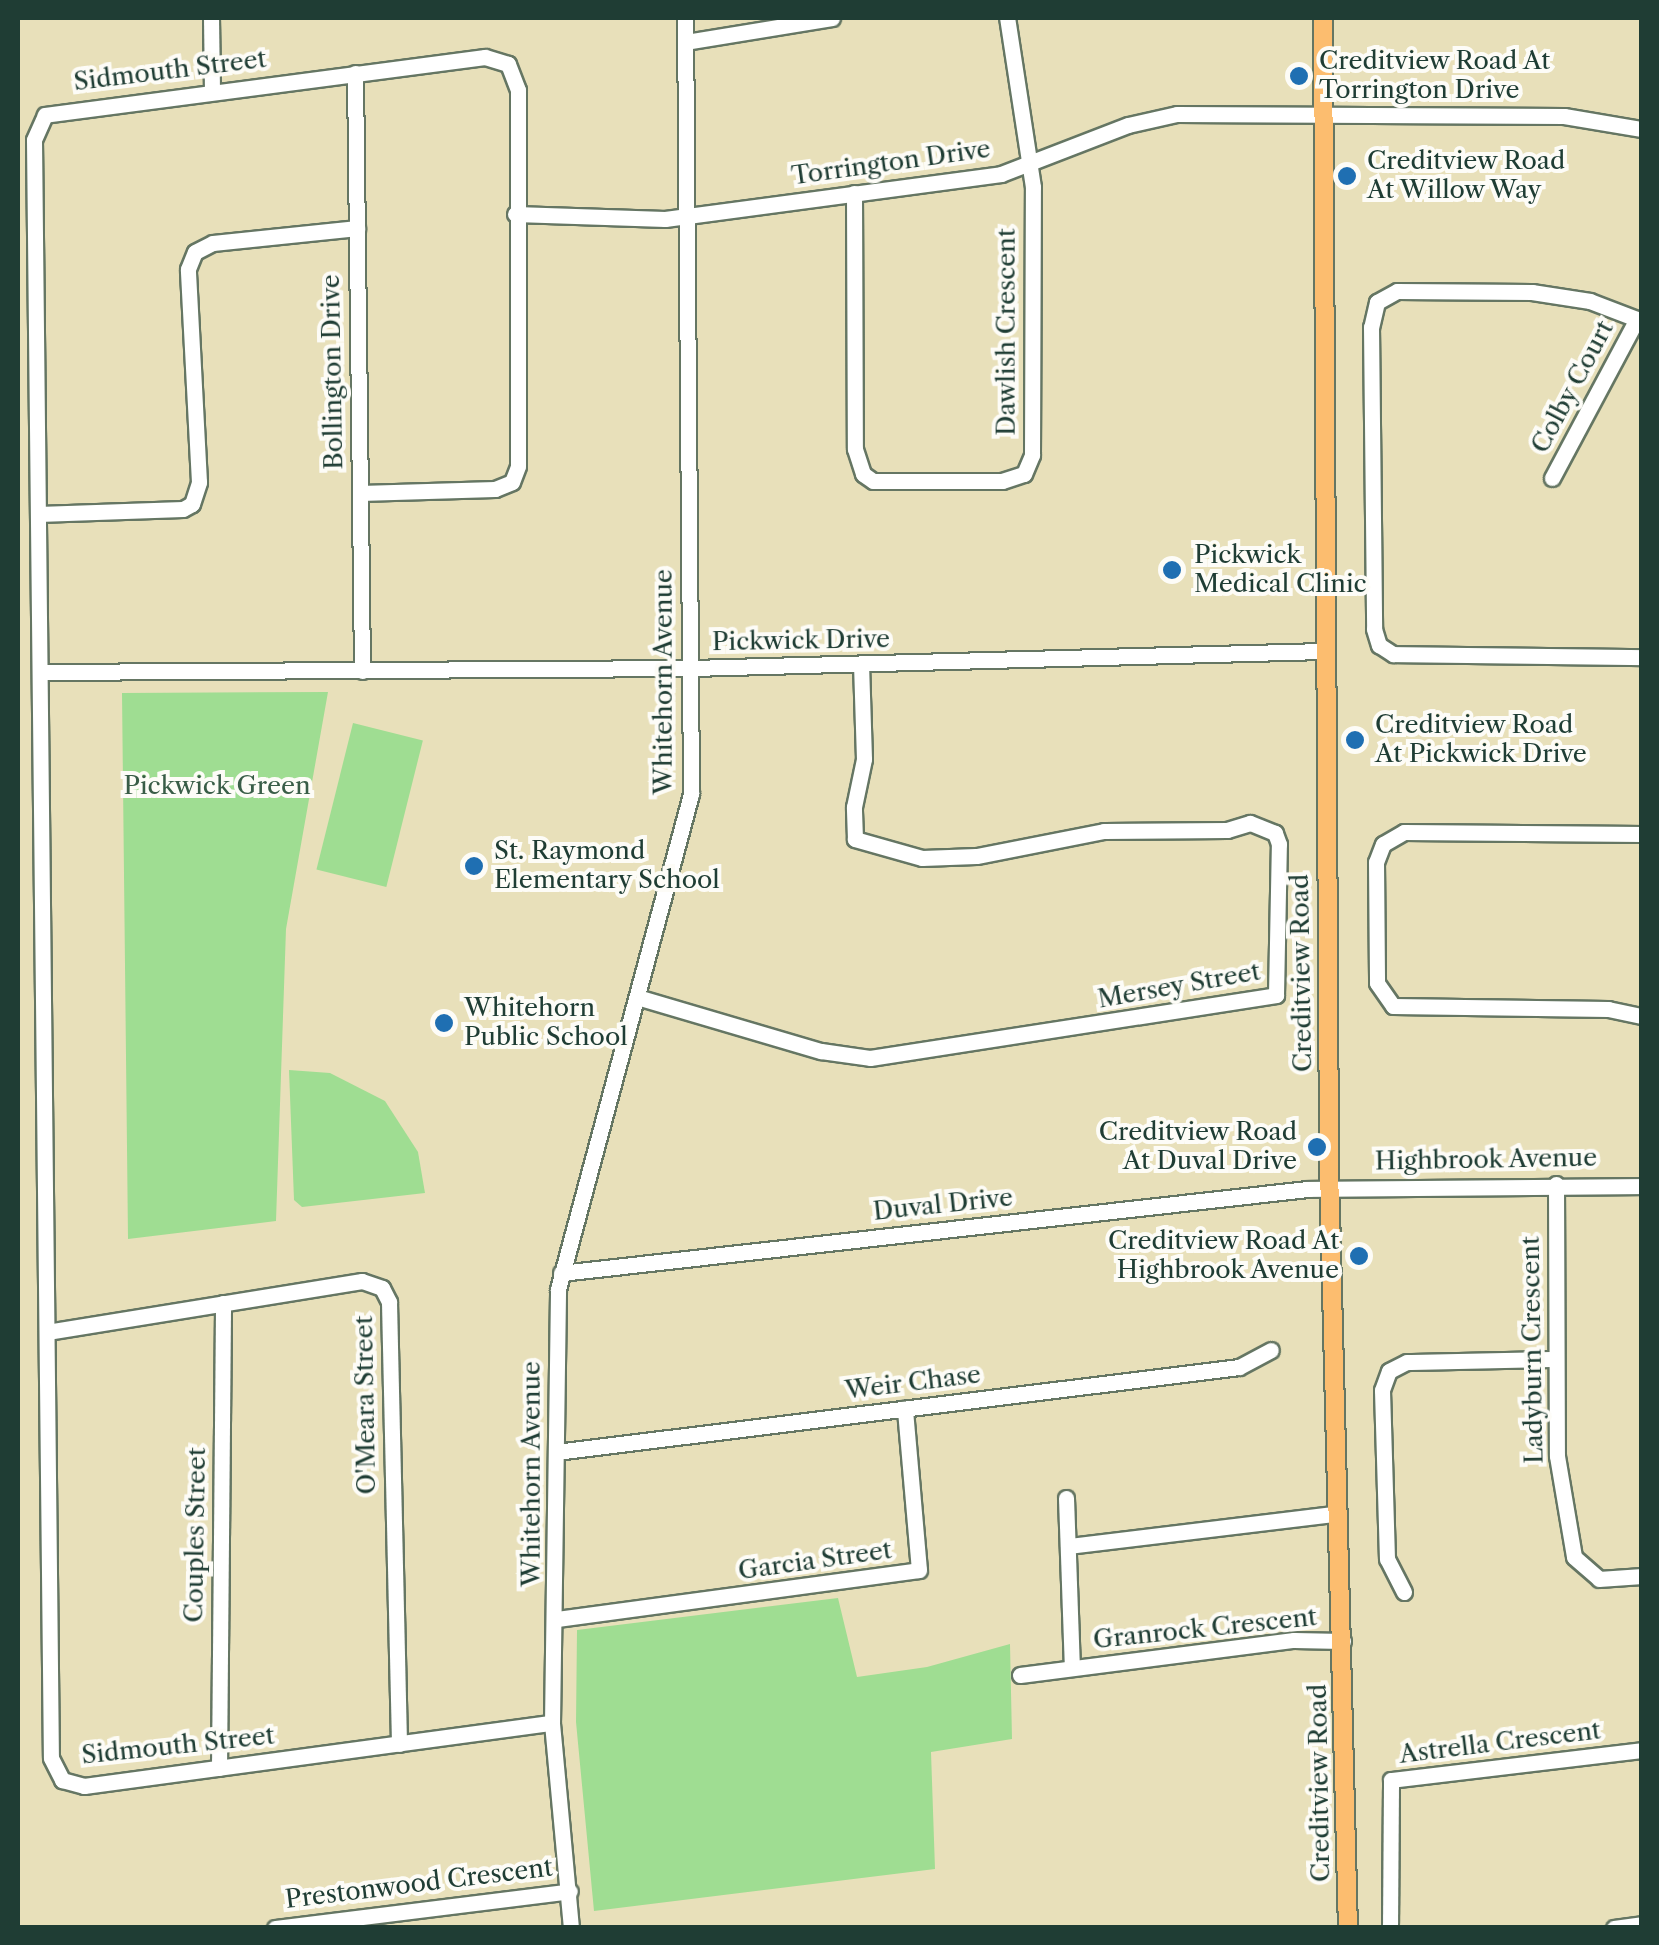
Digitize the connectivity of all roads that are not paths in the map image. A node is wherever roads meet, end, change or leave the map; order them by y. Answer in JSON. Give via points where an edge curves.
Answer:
{"nodes":[{"id":1,"x":211,"y":18,"type":"edge"},
{"id":2,"x":686,"y":18,"type":"edge"},
{"id":3,"x":832,"y":18,"type":"edge"},
{"id":4,"x":1007,"y":18,"type":"edge"},
{"id":5,"x":1324,"y":18,"type":"edge"},
{"id":6,"x":686,"y":42,"type":"junction"},
{"id":7,"x":355,"y":73,"type":"junction"},
{"id":8,"x":212,"y":92,"type":"junction"},
{"id":9,"x":1324,"y":116,"type":"junction"},
{"id":10,"x":1642,"y":129,"type":"edge"},
{"id":11,"x":1031,"y":162,"type":"junction"},
{"id":12,"x":854,"y":192,"type":"junction"},
{"id":13,"x":515,"y":214,"type":"junction"},
{"id":14,"x":684,"y":217,"type":"junction"},
{"id":15,"x":356,"y":228,"type":"junction"},
{"id":16,"x":1639,"y":320,"type":"edge"},
{"id":17,"x":1552,"y":478,"type":"dead end"},
{"id":18,"x":360,"y":493,"type":"junction"},
{"id":19,"x":38,"y":514,"type":"junction"},
{"id":20,"x":1324,"y":650,"type":"junction"},
{"id":21,"x":1642,"y":657,"type":"edge"},
{"id":22,"x":861,"y":665,"type":"junction"},
{"id":23,"x":691,"y":668,"type":"junction"},
{"id":24,"x":362,"y":671,"type":"junction"},
{"id":25,"x":40,"y":672,"type":"junction"},
{"id":26,"x":1642,"y":834,"type":"edge"},
{"id":27,"x":637,"y":997,"type":"junction"},
{"id":28,"x":1642,"y":1016,"type":"edge"},
{"id":29,"x":1556,"y":1184,"type":"junction"},
{"id":30,"x":1642,"y":1186,"type":"edge"},
{"id":31,"x":1330,"y":1188,"type":"junction"},
{"id":32,"x":561,"y":1273,"type":"junction"},
{"id":33,"x":224,"y":1303,"type":"junction"},
{"id":34,"x":47,"y":1332,"type":"junction"},
{"id":35,"x":1271,"y":1350,"type":"dead end"},
{"id":36,"x":1555,"y":1359,"type":"junction"},
{"id":37,"x":905,"y":1409,"type":"junction"},
{"id":38,"x":556,"y":1452,"type":"junction"},
{"id":39,"x":1066,"y":1498,"type":"dead end"},
{"id":40,"x":1334,"y":1514,"type":"junction"},
{"id":41,"x":1069,"y":1546,"type":"junction"},
{"id":42,"x":1642,"y":1576,"type":"edge"},
{"id":43,"x":1404,"y":1592,"type":"dead end"},
{"id":44,"x":557,"y":1619,"type":"junction"},
{"id":45,"x":1343,"y":1641,"type":"junction"},
{"id":46,"x":1072,"y":1668,"type":"junction"},
{"id":47,"x":1020,"y":1675,"type":"dead end"},
{"id":48,"x":552,"y":1723,"type":"junction"},
{"id":49,"x":398,"y":1744,"type":"junction"},
{"id":50,"x":1642,"y":1750,"type":"edge"},
{"id":51,"x":219,"y":1768,"type":"junction"},
{"id":52,"x":570,"y":1890,"type":"junction"},
{"id":53,"x":1642,"y":1924,"type":"edge"},
{"id":54,"x":275,"y":1928,"type":"edge"},
{"id":55,"x":571,"y":1928,"type":"edge"},
{"id":56,"x":1348,"y":1928,"type":"edge"},
{"id":57,"x":1390,"y":1928,"type":"edge"},
{"id":58,"x":1614,"y":1928,"type":"edge"}],
"edges":[{"from":1,"to":8,"type":"street"},
{"from":2,"to":6,"type":"street","name":"Whitehorn Avenue"},
{"from":3,"to":6,"type":"street"},
{"from":4,"to":11,"type":"street"},
{"from":5,"to":9,"type":"main road","name":"Creditview Road"},
{"from":6,"to":14,"type":"street","name":"Whitehorn Avenue"},
{"from":7,"to":8,"type":"street","name":"Sidmouth Street"},
{"from":7,"to":13,"type":"street","name":"Sidmouth Street","via":[[485,57],[508,64],[518,90]]},
{"from":7,"to":15,"type":"street","name":"Bollington Drive"},
{"from":8,"to":19,"type":"street","name":"Sidmouth Street","via":[[58,110],[36,126]]},
{"from":9,"to":10,"type":"street","name":"Torrington Drive","via":[[1564,116]]},
{"from":9,"to":11,"type":"street","name":"Torrington Drive","via":[[1177,114]]},
{"from":9,"to":20,"type":"main road","name":"Creditview Road"},
{"from":11,"to":12,"type":"street","name":"Torrington Drive","via":[[1001,174]]},
{"from":11,"to":12,"type":"street","name":"Dawlish Crescent","via":[[1032,455],[1024,474],[1002,481],[873,481],[863,474],[855,450]]},
{"from":12,"to":14,"type":"street","name":"Torrington Drive"},
{"from":13,"to":14,"type":"street","name":"Torrington Drive"},
{"from":13,"to":18,"type":"street","name":"Sidmouth Street","via":[[518,466],[512,482],[496,489]]},
{"from":14,"to":23,"type":"street","name":"Whitehorn Avenue"},
{"from":15,"to":18,"type":"street","name":"Bollington Drive"},
{"from":15,"to":19,"type":"street","via":[[213,243],[195,252],[188,269],[199,482],[192,504],[183,510]]},
{"from":16,"to":17,"type":"street","name":"Colby Court"},
{"from":16,"to":21,"type":"street","via":[[1590,302],[1532,292],[1397,291],[1378,302],[1371,327],[1379,645],[1393,654]]},
{"from":18,"to":24,"type":"street","name":"Bollington Drive"},
{"from":19,"to":25,"type":"street","name":"Sidmouth Street"},
{"from":20,"to":22,"type":"street","name":"Pickwick Drive"},
{"from":20,"to":31,"type":"main road","name":"Creditview Road"},
{"from":22,"to":23,"type":"street","name":"Pickwick Drive"},
{"from":22,"to":27,"type":"street","name":"Mersey Street","via":[[864,759],[854,807],[856,840],[922,858],[1104,831],[1250,824],[1274,833],[1278,844],[1276,995],[870,1058],[821,1052]]},
{"from":23,"to":24,"type":"street","name":"Pickwick Drive"},
{"from":23,"to":27,"type":"street","name":"Whitehorn Avenue","via":[[691,794]]},
{"from":24,"to":25,"type":"street","name":"Pickwick Drive"},
{"from":25,"to":34,"type":"street","name":"Sidmouth Street"},
{"from":26,"to":28,"type":"street","via":[[1404,832],[1383,844],[1376,862],[1377,983],[1393,1006],[1608,1009]]},
{"from":27,"to":32,"type":"street","name":"Whitehorn Avenue"},
{"from":29,"to":30,"type":"street","name":"Highbrook Avenue"},
{"from":29,"to":31,"type":"street","name":"Highbrook Avenue"},
{"from":29,"to":36,"type":"street","name":"Ladyburn Crescent"},
{"from":31,"to":32,"type":"street","name":"Duval Drive"},
{"from":31,"to":40,"type":"main road","name":"Creditview Road"},
{"from":32,"to":38,"type":"street","name":"Whitehorn Avenue"},
{"from":33,"to":34,"type":"street","name":"O'Meara Street"},
{"from":33,"to":49,"type":"street","name":"O'Meara Street","via":[[362,1281],[382,1288],[389,1302]]},
{"from":33,"to":51,"type":"street","name":"Couples Street"},
{"from":34,"to":51,"type":"street","name":"Sidmouth Street","via":[[52,1758],[62,1780],[84,1786]]},
{"from":35,"to":37,"type":"street","name":"Weir Chase","via":[[1240,1367]]},
{"from":36,"to":42,"type":"street","name":"Ladyburn Crescent","via":[[1557,1456],[1574,1556],[1599,1579]]},
{"from":36,"to":43,"type":"street","via":[[1407,1362],[1389,1371],[1382,1390],[1386,1559]]},
{"from":37,"to":38,"type":"street","name":"Weir Chase"},
{"from":37,"to":44,"type":"street","name":"Garcia Street","via":[[919,1570]]},
{"from":38,"to":44,"type":"street","name":"Whitehorn Avenue"},
{"from":39,"to":41,"type":"street","name":"Granrock Crescent"},
{"from":40,"to":41,"type":"street"},
{"from":40,"to":45,"type":"main road","name":"Creditview Road"},
{"from":41,"to":46,"type":"street","name":"Granrock Crescent"},
{"from":44,"to":48,"type":"street","name":"Whitehorn Avenue"},
{"from":45,"to":46,"type":"street","name":"Granrock Crescent","via":[[1294,1640]]},
{"from":45,"to":56,"type":"main road","name":"Creditview Road"},
{"from":46,"to":47,"type":"street","name":"Granrock Crescent"},
{"from":48,"to":49,"type":"street","name":"Sidmouth Street"},
{"from":48,"to":52,"type":"street","name":"Whitehorn Avenue"},
{"from":49,"to":51,"type":"street","name":"Sidmouth Street"},
{"from":50,"to":57,"type":"street","name":"Astrella Crescent","via":[[1391,1780]]},
{"from":52,"to":54,"type":"street","name":"Prestonwood Crescent"},
{"from":52,"to":55,"type":"street","name":"Whitehorn Avenue"},
{"from":53,"to":58,"type":"street"}]}
